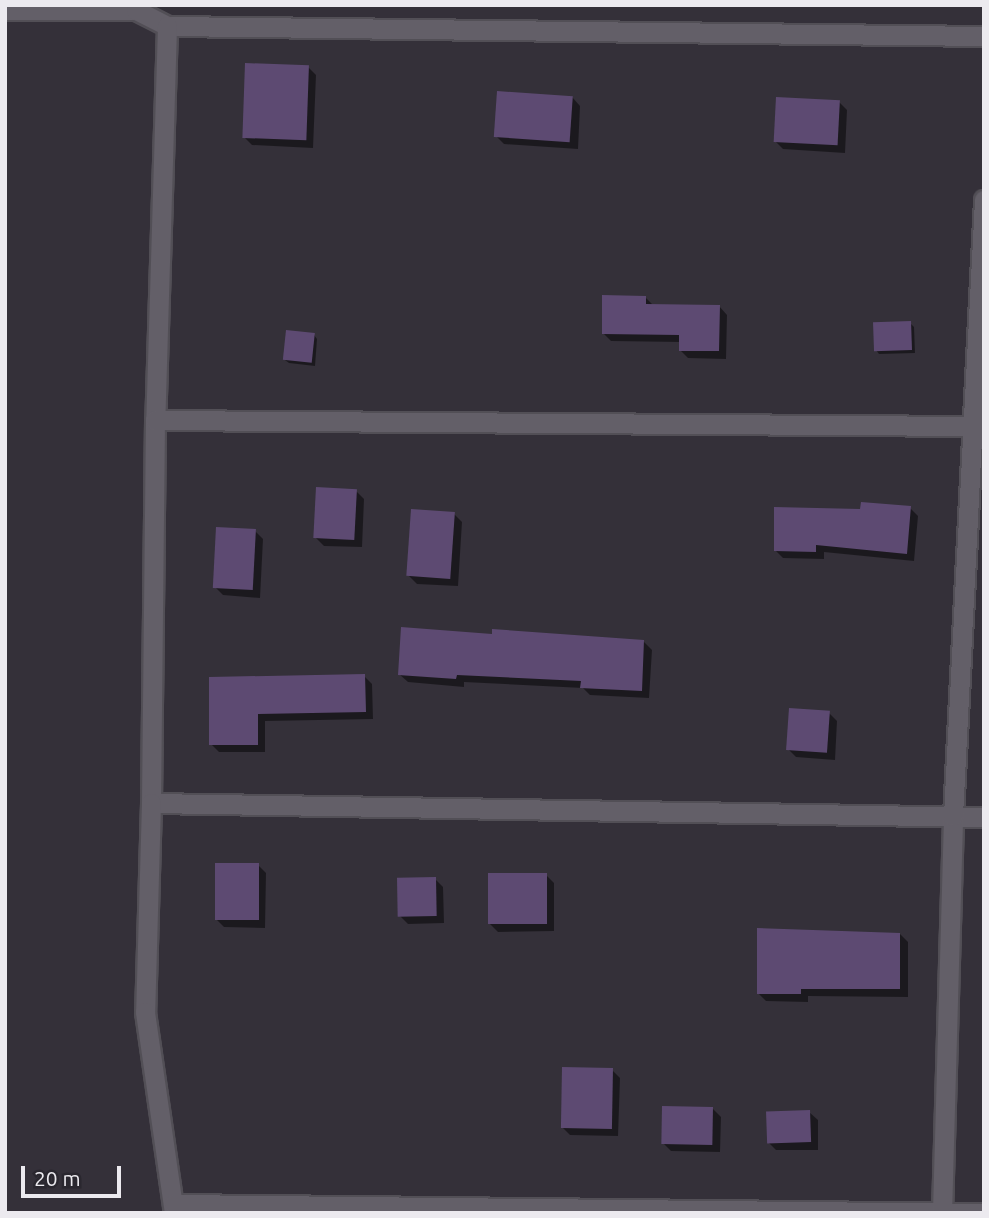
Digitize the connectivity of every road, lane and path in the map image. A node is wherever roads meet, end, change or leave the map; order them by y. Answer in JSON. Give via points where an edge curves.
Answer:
{"nodes":[{"id":1,"x":5,"y":10,"type":"edge"},
{"id":2,"x":167,"y":26,"type":"junction"},
{"id":3,"x":984,"y":36,"type":"edge"},
{"id":4,"x":984,"y":200,"type":"edge"},
{"id":5,"x":155,"y":421,"type":"junction"},
{"id":6,"x":978,"y":426,"type":"edge"},
{"id":7,"x":151,"y":803,"type":"junction"},
{"id":8,"x":953,"y":816,"type":"junction"},
{"id":9,"x":984,"y":817,"type":"edge"},
{"id":10,"x":174,"y":1208,"type":"edge"},
{"id":11,"x":942,"y":1212,"type":"edge"},
{"id":12,"x":984,"y":1213,"type":"edge"}],
"edges":[{"from":1,"to":2,"type":"lane","via":[[136,10]]},
{"from":2,"to":3,"type":"lane"},
{"from":2,"to":5,"type":"lane"},
{"from":4,"to":6,"type":"lane"},
{"from":5,"to":6,"type":"lane"},
{"from":5,"to":7,"type":"lane"},
{"from":6,"to":8,"type":"lane"},
{"from":7,"to":8,"type":"lane"},
{"from":7,"to":10,"type":"lane","via":[[145,1012]]},
{"from":8,"to":9,"type":"lane"},
{"from":8,"to":11,"type":"lane"},
{"from":10,"to":11,"type":"lane"},
{"from":11,"to":12,"type":"lane"}]}
